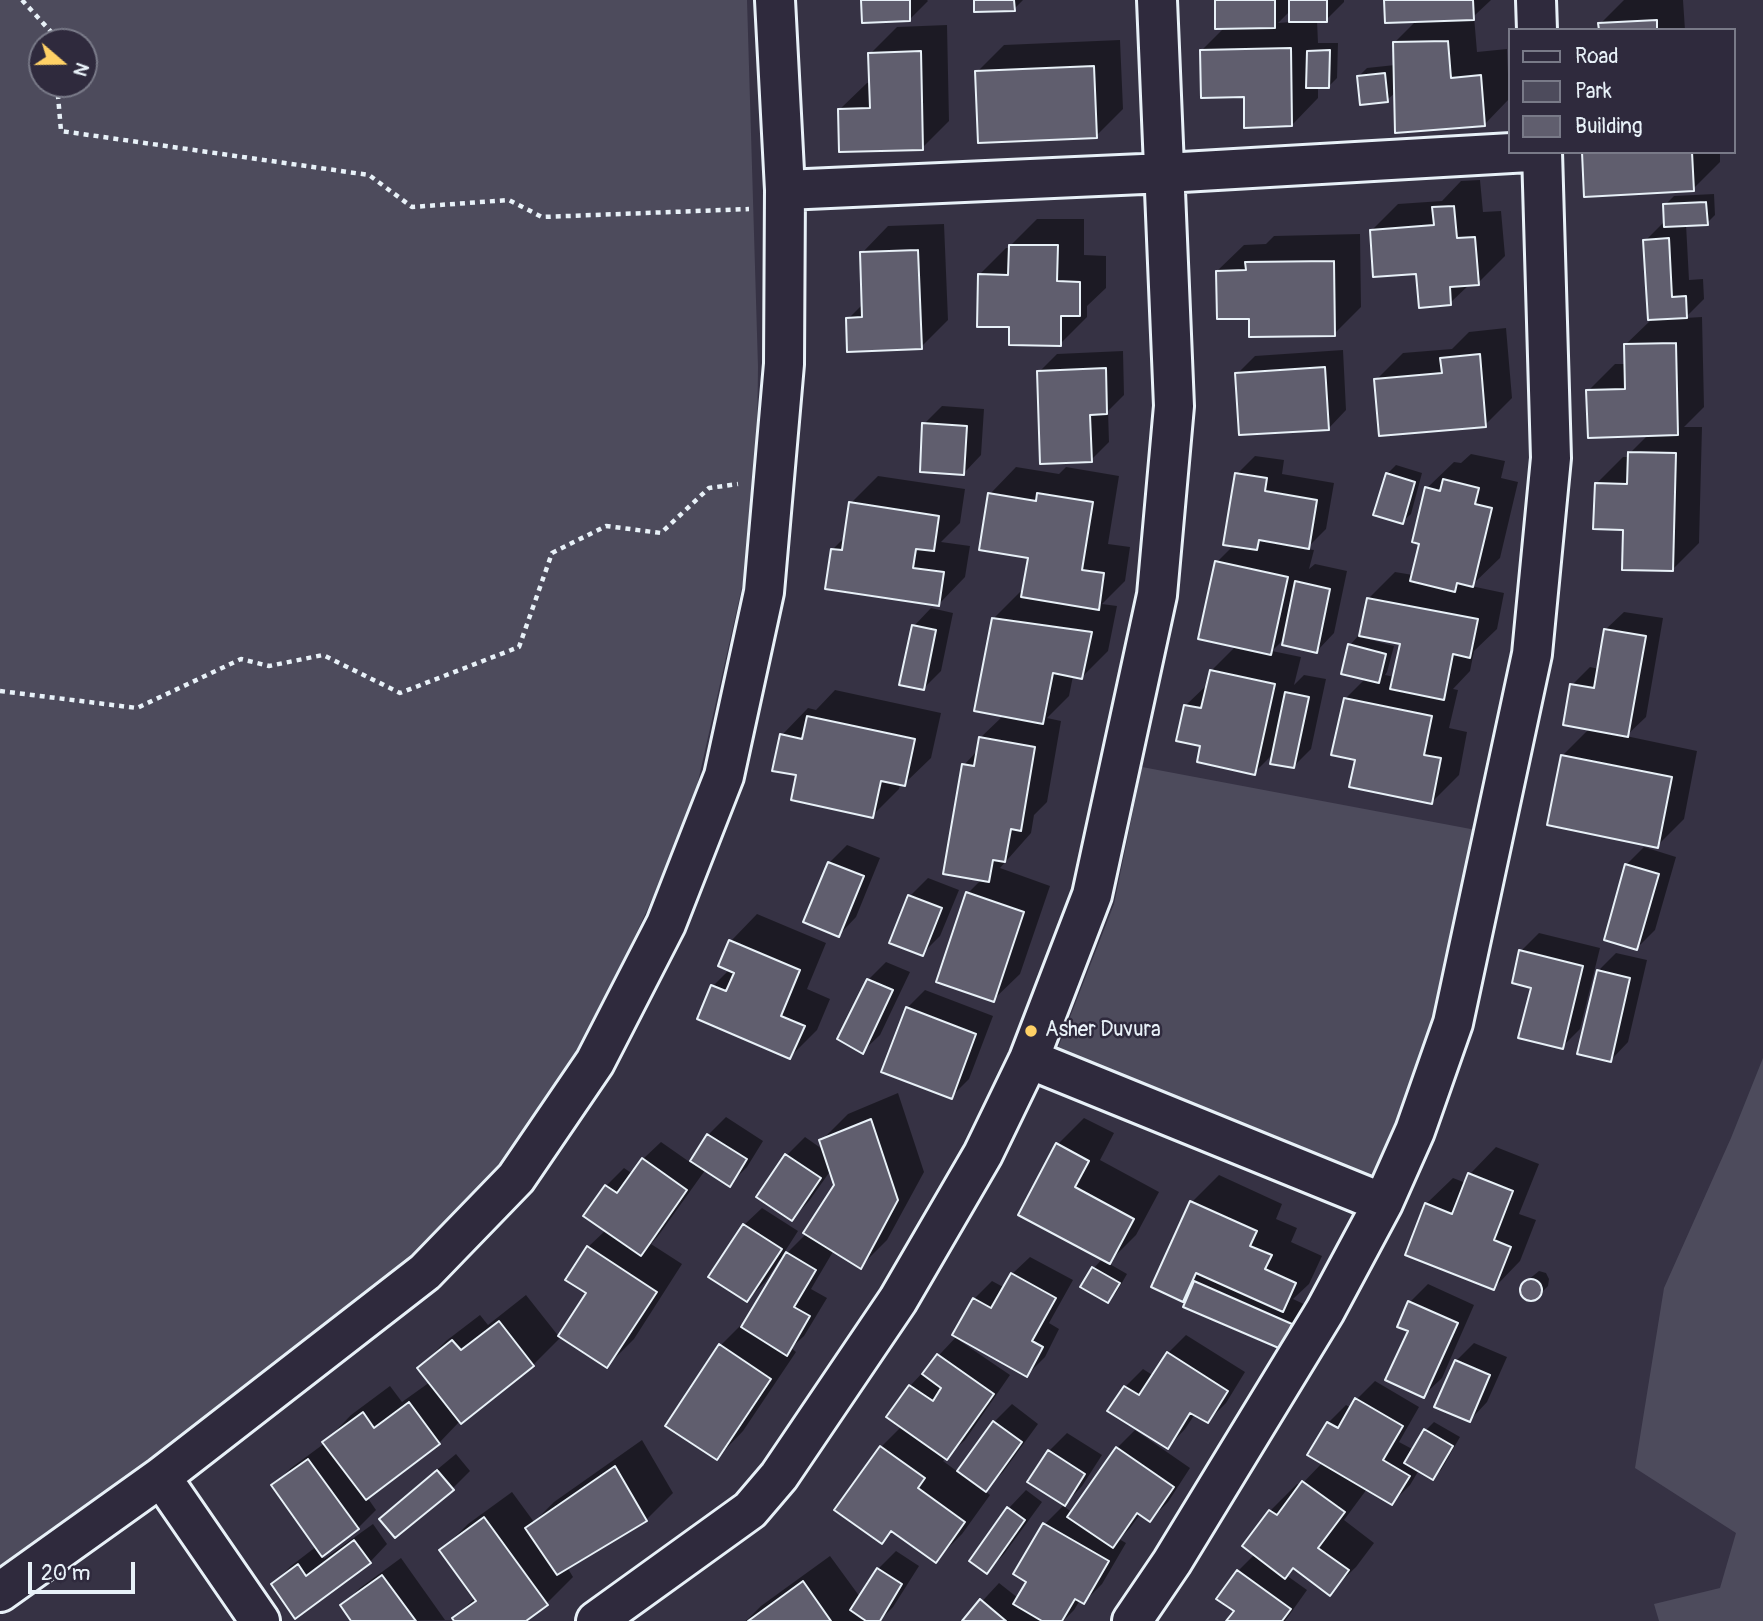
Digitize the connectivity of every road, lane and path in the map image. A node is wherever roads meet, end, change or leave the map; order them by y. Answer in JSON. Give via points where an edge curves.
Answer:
{"nodes":[{"id":1,"x":22,"y":0,"type":"edge"},
{"id":2,"x":775,"y":0,"type":"edge"},
{"id":3,"x":1157,"y":0,"type":"edge"},
{"id":4,"x":1536,"y":0,"type":"edge"},
{"id":5,"x":48,"y":28,"type":"edge"},
{"id":6,"x":1537,"y":28,"type":"edge"},
{"id":7,"x":58,"y":98,"type":"edge"},
{"id":8,"x":1508,"y":153,"type":"edge"},
{"id":9,"x":1542,"y":154,"type":"edge"},
{"id":10,"x":1165,"y":173,"type":"junction"},
{"id":11,"x":785,"y":199,"type":"junction"},
{"id":12,"x":774,"y":479,"type":"junction"},
{"id":13,"x":0,"y":691,"type":"edge"},
{"id":14,"x":1029,"y":1059,"type":"junction"},
{"id":15,"x":1383,"y":1203,"type":"junction"},
{"id":16,"x":161,"y":1477,"type":"junction"},
{"id":17,"x":0,"y":1592,"type":"edge"},
{"id":18,"x":260,"y":1621,"type":"edge"},
{"id":19,"x":596,"y":1621,"type":"edge"},
{"id":20,"x":1132,"y":1621,"type":"edge"}],
"edges":[{"from":1,"to":5,"type":"path"},
{"from":2,"to":11,"type":"street"},
{"from":3,"to":10,"type":"street"},
{"from":4,"to":6,"type":"street"},
{"from":7,"to":11,"type":"path","via":[[61,131],[369,174],[412,207],[509,200],[542,217]]},
{"from":8,"to":10,"type":"street"},
{"from":9,"to":15,"type":"street","via":[[1550,458],[1532,654],[1453,1023],[1415,1131]]},
{"from":10,"to":11,"type":"street"},
{"from":10,"to":14,"type":"street","via":[[1174,406],[1157,596],[1092,895]]},
{"from":11,"to":12,"type":"street","via":[[784,364]]},
{"from":12,"to":13,"type":"path","via":[[709,488],[661,533],[606,526],[552,553],[519,646],[400,693],[323,655],[269,666],[242,659],[136,708]]},
{"from":12,"to":16,"type":"street","via":[[764,592],[724,776],[666,924],[595,1062],[516,1178],[425,1272]]},
{"from":14,"to":15,"type":"street"},
{"from":14,"to":19,"type":"street","via":[[983,1154],[898,1300],[779,1476],[750,1510]]},
{"from":15,"to":20,"type":"street","via":[[1325,1311]]},
{"from":16,"to":17,"type":"street"},
{"from":16,"to":18,"type":"street"}]}
